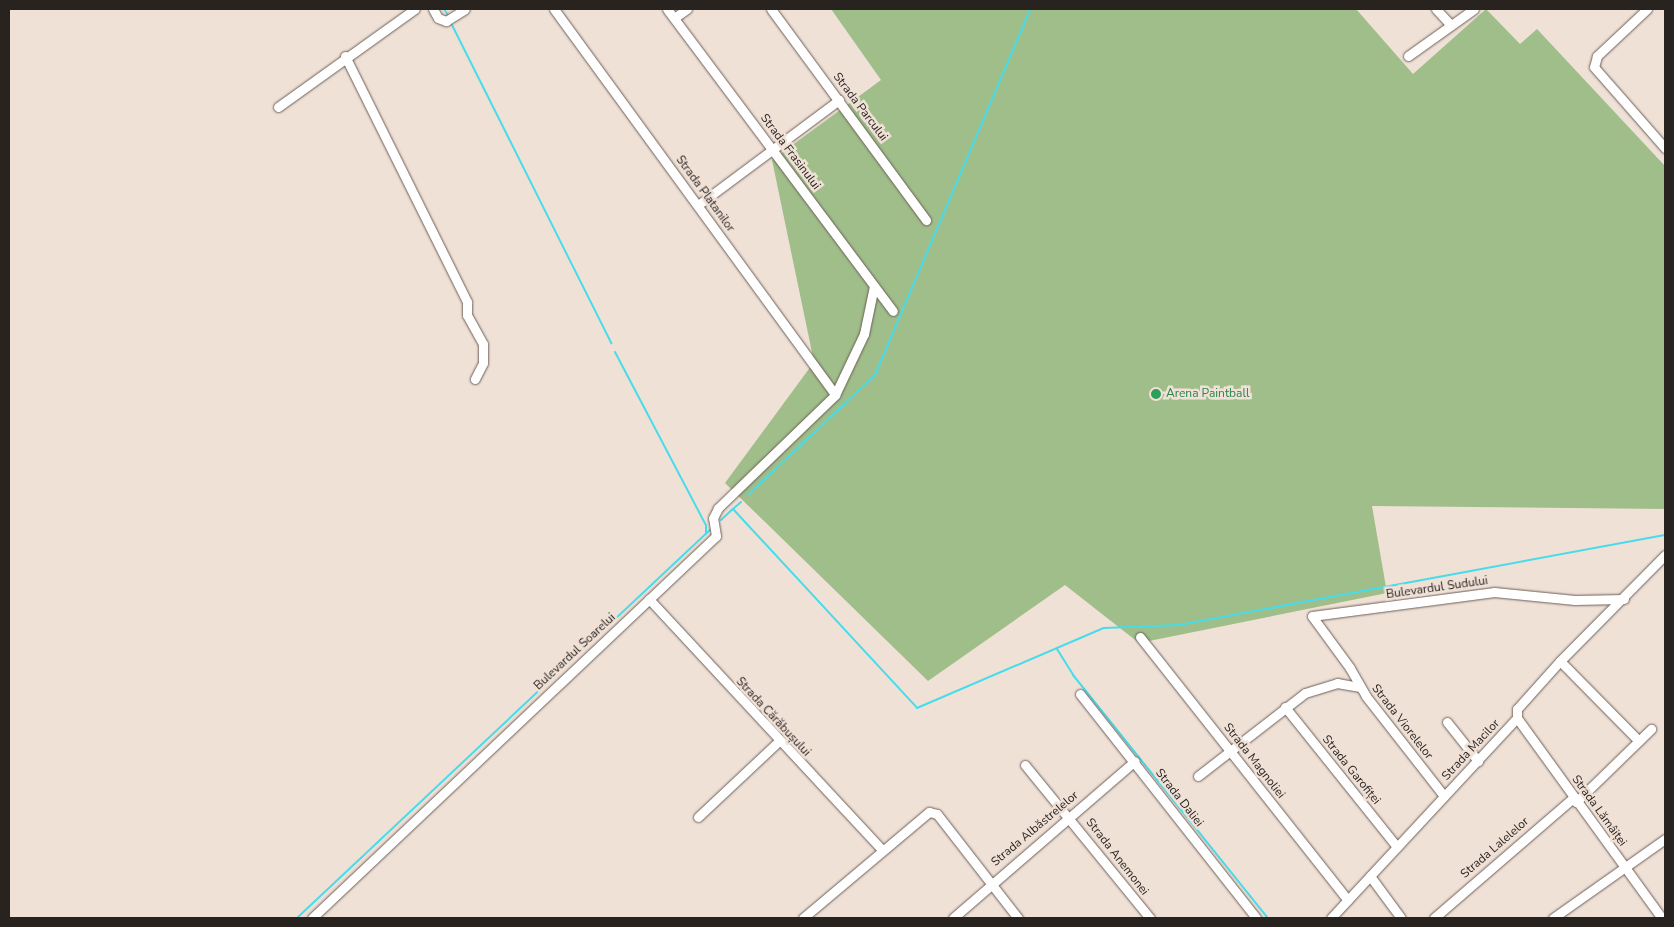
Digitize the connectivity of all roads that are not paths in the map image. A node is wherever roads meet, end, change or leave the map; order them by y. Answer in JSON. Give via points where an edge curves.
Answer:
{"nodes":[{"id":1,"x":415,"y":9,"type":"edge"},
{"id":2,"x":433,"y":9,"type":"edge"},
{"id":3,"x":464,"y":9,"type":"edge"},
{"id":4,"x":554,"y":9,"type":"edge"},
{"id":5,"x":667,"y":9,"type":"edge"},
{"id":6,"x":687,"y":9,"type":"edge"},
{"id":7,"x":771,"y":9,"type":"edge"},
{"id":8,"x":1436,"y":9,"type":"edge"},
{"id":9,"x":1474,"y":9,"type":"edge"},
{"id":10,"x":1646,"y":9,"type":"edge"},
{"id":11,"x":674,"y":18,"type":"junction"},
{"id":12,"x":1451,"y":25,"type":"junction"},
{"id":13,"x":345,"y":56,"type":"junction"},
{"id":14,"x":1408,"y":56,"type":"dead end"},
{"id":15,"x":839,"y":100,"type":"junction"},
{"id":16,"x":278,"y":107,"type":"dead end"},
{"id":17,"x":1665,"y":148,"type":"edge"},
{"id":18,"x":773,"y":150,"type":"junction"},
{"id":19,"x":698,"y":205,"type":"junction"},
{"id":20,"x":926,"y":220,"type":"dead end"},
{"id":21,"x":874,"y":286,"type":"junction"},
{"id":22,"x":893,"y":310,"type":"dead end"},
{"id":23,"x":475,"y":379,"type":"dead end"},
{"id":24,"x":835,"y":395,"type":"junction"},
{"id":25,"x":1665,"y":555,"type":"edge"},
{"id":26,"x":1624,"y":599,"type":"junction"},
{"id":27,"x":649,"y":600,"type":"junction"},
{"id":28,"x":1312,"y":616,"type":"joint"},
{"id":29,"x":1140,"y":637,"type":"dead end"},
{"id":30,"x":1560,"y":661,"type":"junction"},
{"id":31,"x":1359,"y":686,"type":"junction"},
{"id":32,"x":1080,"y":694,"type":"dead end"},
{"id":33,"x":1285,"y":708,"type":"junction"},
{"id":34,"x":1517,"y":718,"type":"junction"},
{"id":35,"x":1447,"y":722,"type":"dead end"},
{"id":36,"x":1651,"y":729,"type":"dead end"},
{"id":37,"x":779,"y":741,"type":"junction"},
{"id":38,"x":1639,"y":741,"type":"junction"},
{"id":39,"x":1229,"y":751,"type":"junction"},
{"id":40,"x":1478,"y":760,"type":"junction"},
{"id":41,"x":1135,"y":761,"type":"junction"},
{"id":42,"x":1025,"y":765,"type":"dead end"},
{"id":43,"x":1198,"y":776,"type":"dead end"},
{"id":44,"x":1444,"y":796,"type":"junction"},
{"id":45,"x":1575,"y":800,"type":"junction"},
{"id":46,"x":1069,"y":816,"type":"junction"},
{"id":47,"x":698,"y":817,"type":"dead end"},
{"id":48,"x":1665,"y":839,"type":"edge"},
{"id":49,"x":1397,"y":847,"type":"junction"},
{"id":50,"x":880,"y":850,"type":"junction"},
{"id":51,"x":1624,"y":868,"type":"junction"},
{"id":52,"x":1370,"y":876,"type":"junction"},
{"id":53,"x":991,"y":883,"type":"junction"},
{"id":54,"x":1348,"y":900,"type":"junction"},
{"id":55,"x":312,"y":918,"type":"edge"},
{"id":56,"x":803,"y":918,"type":"edge"},
{"id":57,"x":953,"y":918,"type":"edge"},
{"id":58,"x":1018,"y":918,"type":"edge"},
{"id":59,"x":1150,"y":918,"type":"edge"},
{"id":60,"x":1256,"y":918,"type":"edge"},
{"id":61,"x":1331,"y":918,"type":"edge"},
{"id":62,"x":1401,"y":918,"type":"edge"},
{"id":63,"x":1434,"y":918,"type":"edge"},
{"id":64,"x":1553,"y":918,"type":"edge"},
{"id":65,"x":1662,"y":918,"type":"edge"}],
"edges":[{"from":1,"to":13,"type":"street"},
{"from":2,"to":3,"type":"street","via":[[442,21],[451,20]]},
{"from":4,"to":19,"type":"street","name":"Strada Platanilor"},
{"from":5,"to":11,"type":"street","name":"Strada Frasinului"},
{"from":6,"to":11,"type":"street"},
{"from":7,"to":15,"type":"street","name":"Strada Parcului"},
{"from":8,"to":12,"type":"street"},
{"from":9,"to":12,"type":"street"},
{"from":10,"to":17,"type":"street","via":[[1594,60],[1598,72]]},
{"from":11,"to":18,"type":"street","name":"Strada Frasinului"},
{"from":12,"to":14,"type":"street"},
{"from":13,"to":16,"type":"street"},
{"from":13,"to":23,"type":"street","via":[[467,302],[466,315],[483,344],[483,363]]},
{"from":15,"to":18,"type":"street"},
{"from":15,"to":20,"type":"street","name":"Strada Parcului"},
{"from":18,"to":19,"type":"street"},
{"from":18,"to":21,"type":"street","name":"Strada Frasinului"},
{"from":19,"to":24,"type":"street","name":"Strada Platanilor"},
{"from":21,"to":22,"type":"street","name":"Strada Frasinului"},
{"from":21,"to":24,"type":"street","via":[[864,334]]},
{"from":24,"to":27,"type":"street","name":"Bulevardul Soarelui","via":[[729,494],[714,518],[716,536]]},
{"from":25,"to":26,"type":"street","name":"Strada Macilor"},
{"from":26,"to":28,"type":"street","name":"Bulevardul Sudului","via":[[1575,600],[1494,592]]},
{"from":26,"to":30,"type":"street","name":"Strada Macilor"},
{"from":27,"to":37,"type":"street","name":"Strada Cărăbușului"},
{"from":27,"to":55,"type":"street","name":"Bulevardul Soarelui"},
{"from":28,"to":31,"type":"street","name":"Strada Viorelelor","via":[[1350,668]]},
{"from":29,"to":39,"type":"street","name":"Strada Magnoliei"},
{"from":30,"to":34,"type":"street","name":"Strada Macilor","via":[[1517,709]]},
{"from":30,"to":38,"type":"street"},
{"from":31,"to":33,"type":"street","via":[[1322,685]]},
{"from":31,"to":44,"type":"street","name":"Strada Viorelelor"},
{"from":32,"to":41,"type":"street","name":"Strada Daliei"},
{"from":33,"to":39,"type":"street"},
{"from":33,"to":49,"type":"street","name":"Strada Garofiței"},
{"from":34,"to":40,"type":"street","name":"Strada Macilor"},
{"from":34,"to":45,"type":"street","name":"Strada Lămâiței"},
{"from":35,"to":40,"type":"street"},
{"from":36,"to":38,"type":"street","name":"Strada Lalelelor"},
{"from":37,"to":47,"type":"street"},
{"from":37,"to":50,"type":"street","name":"Strada Cărăbușului"},
{"from":38,"to":45,"type":"street","name":"Strada Lalelelor"},
{"from":39,"to":43,"type":"street"},
{"from":39,"to":54,"type":"street","name":"Strada Magnoliei"},
{"from":40,"to":44,"type":"street","name":"Strada Macilor"},
{"from":41,"to":46,"type":"street","name":"Strada Albăstrelelor"},
{"from":41,"to":60,"type":"street","name":"Strada Daliei"},
{"from":42,"to":46,"type":"street","name":"Strada Anemonei"},
{"from":44,"to":49,"type":"street","name":"Strada Macilor"},
{"from":45,"to":51,"type":"street","name":"Strada Lămâiței"},
{"from":45,"to":63,"type":"street","name":"Strada Lalelelor"},
{"from":46,"to":53,"type":"street","name":"Strada Albăstrelelor"},
{"from":46,"to":59,"type":"street","name":"Strada Anemonei"},
{"from":48,"to":51,"type":"street"},
{"from":49,"to":52,"type":"street","name":"Strada Macilor"},
{"from":50,"to":53,"type":"street","via":[[921,817],[933,812]]},
{"from":50,"to":56,"type":"street"},
{"from":51,"to":64,"type":"street"},
{"from":51,"to":65,"type":"street","name":"Strada Lămâiței"},
{"from":52,"to":54,"type":"street","name":"Strada Macilor"},
{"from":52,"to":62,"type":"street"},
{"from":53,"to":57,"type":"street","name":"Strada Albăstrelelor"},
{"from":53,"to":58,"type":"street"},
{"from":54,"to":61,"type":"street","name":"Strada Macilor"}]}
